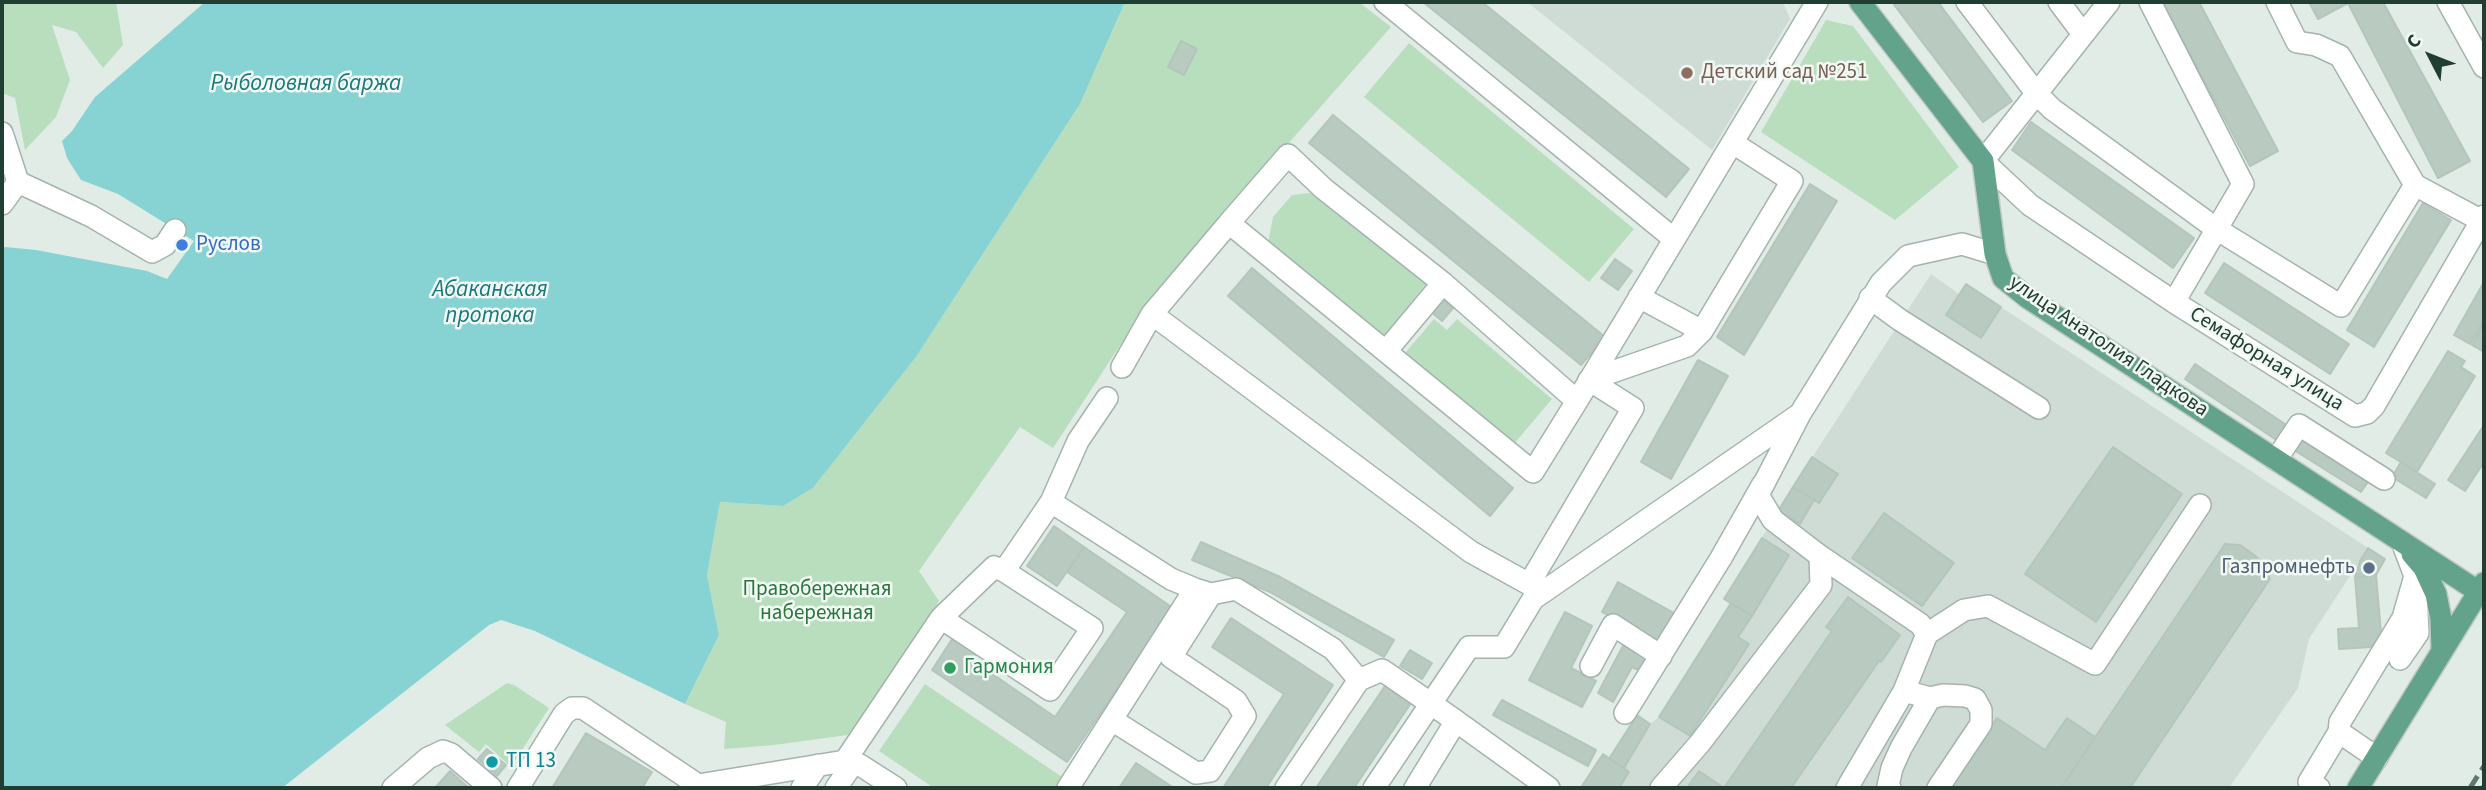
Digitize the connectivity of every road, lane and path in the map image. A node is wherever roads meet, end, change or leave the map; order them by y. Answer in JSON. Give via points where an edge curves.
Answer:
{"nodes":[{"id":1,"x":1385,"y":2,"type":"edge"},
{"id":2,"x":1817,"y":2,"type":"edge"},
{"id":3,"x":1860,"y":2,"type":"edge"},
{"id":4,"x":1967,"y":2,"type":"edge"},
{"id":5,"x":2059,"y":2,"type":"edge"},
{"id":6,"x":2109,"y":2,"type":"edge"},
{"id":7,"x":2150,"y":2,"type":"edge"},
{"id":8,"x":2277,"y":2,"type":"edge"},
{"id":9,"x":2448,"y":2,"type":"edge"},
{"id":10,"x":2083,"y":34,"type":"junction"},
{"id":11,"x":2484,"y":67,"type":"edge"},
{"id":12,"x":2036,"y":93,"type":"junction"},
{"id":13,"x":2,"y":133,"type":"edge"},
{"id":14,"x":1733,"y":143,"type":"junction"},
{"id":15,"x":1983,"y":162,"type":"junction"},
{"id":16,"x":18,"y":182,"type":"junction"},
{"id":17,"x":2415,"y":185,"type":"junction"},
{"id":18,"x":2,"y":204,"type":"edge"},
{"id":19,"x":2483,"y":218,"type":"edge"},
{"id":20,"x":1229,"y":223,"type":"junction"},
{"id":21,"x":175,"y":230,"type":"dead end"},
{"id":22,"x":2218,"y":230,"type":"junction"},
{"id":23,"x":1674,"y":239,"type":"junction"},
{"id":24,"x":1995,"y":254,"type":"junction"},
{"id":25,"x":1443,"y":283,"type":"junction"},
{"id":26,"x":1639,"y":297,"type":"junction"},
{"id":27,"x":1870,"y":298,"type":"junction"},
{"id":28,"x":2174,"y":302,"type":"junction"},
{"id":29,"x":1152,"y":314,"type":"junction"},
{"id":30,"x":1702,"y":331,"type":"junction"},
{"id":31,"x":1387,"y":350,"type":"junction"},
{"id":32,"x":1122,"y":367,"type":"dead end"},
{"id":33,"x":1589,"y":380,"type":"junction"},
{"id":34,"x":1107,"y":398,"type":"dead end"},
{"id":35,"x":1577,"y":401,"type":"junction"},
{"id":36,"x":2039,"y":408,"type":"dead end"},
{"id":37,"x":1800,"y":414,"type":"junction"},
{"id":38,"x":2276,"y":460,"type":"junction"},
{"id":39,"x":2384,"y":479,"type":"dead end"},
{"id":40,"x":1758,"y":495,"type":"junction"},
{"id":41,"x":1051,"y":502,"type":"junction"},
{"id":42,"x":2200,"y":505,"type":"dead end"},
{"id":43,"x":2402,"y":542,"type":"junction"},
{"id":44,"x":1820,"y":556,"type":"junction"},
{"id":45,"x":1004,"y":571,"type":"junction"},
{"id":46,"x":2415,"y":576,"type":"junction"},
{"id":47,"x":2482,"y":588,"type":"edge"},
{"id":48,"x":1203,"y":592,"type":"junction"},
{"id":49,"x":941,"y":618,"type":"junction"},
{"id":50,"x":1927,"y":634,"type":"junction"},
{"id":51,"x":2442,"y":650,"type":"junction"},
{"id":52,"x":1661,"y":656,"type":"junction"},
{"id":53,"x":2400,"y":659,"type":"dead end"},
{"id":54,"x":1591,"y":666,"type":"dead end"},
{"id":55,"x":1359,"y":680,"type":"junction"},
{"id":56,"x":1904,"y":691,"type":"junction"},
{"id":57,"x":1930,"y":698,"type":"junction"},
{"id":58,"x":1431,"y":704,"type":"junction"},
{"id":59,"x":1625,"y":713,"type":"dead end"},
{"id":60,"x":1112,"y":720,"type":"junction"},
{"id":61,"x":1457,"y":721,"type":"junction"},
{"id":62,"x":2339,"y":732,"type":"junction"},
{"id":63,"x":2376,"y":758,"type":"junction"},
{"id":64,"x":849,"y":762,"type":"junction"},
{"id":65,"x":818,"y":765,"type":"junction"},
{"id":66,"x":697,"y":786,"type":"edge"},
{"id":67,"x":2311,"y":786,"type":"edge"},
{"id":68,"x":393,"y":788,"type":"edge"},
{"id":69,"x":491,"y":788,"type":"edge"},
{"id":70,"x":518,"y":788,"type":"edge"},
{"id":71,"x":802,"y":788,"type":"edge"},
{"id":72,"x":836,"y":788,"type":"edge"},
{"id":73,"x":896,"y":788,"type":"edge"},
{"id":74,"x":1069,"y":788,"type":"edge"},
{"id":75,"x":1286,"y":788,"type":"edge"},
{"id":76,"x":1374,"y":788,"type":"edge"},
{"id":77,"x":1415,"y":788,"type":"edge"},
{"id":78,"x":1549,"y":788,"type":"edge"},
{"id":79,"x":1661,"y":788,"type":"edge"},
{"id":80,"x":1847,"y":788,"type":"edge"},
{"id":81,"x":1890,"y":788,"type":"edge"},
{"id":82,"x":1938,"y":788,"type":"edge"},
{"id":83,"x":2358,"y":788,"type":"edge"}],
"edges":[{"from":1,"to":23,"type":"street"},
{"from":2,"to":14,"type":"street"},
{"from":3,"to":15,"type":"main road"},
{"from":4,"to":12,"type":"street"},
{"from":5,"to":10,"type":"street"},
{"from":6,"to":10,"type":"street"},
{"from":7,"to":22,"type":"street","via":[[2243,184]]},
{"from":8,"to":17,"type":"street","via":[[2297,42],[2340,56]]},
{"from":9,"to":11,"type":"street"},
{"from":10,"to":12,"type":"street"},
{"from":12,"to":15,"type":"street"},
{"from":12,"to":22,"type":"street"},
{"from":13,"to":16,"type":"street"},
{"from":14,"to":23,"type":"street"},
{"from":14,"to":30,"type":"street","via":[[1792,181]]},
{"from":15,"to":24,"type":"main road","name":"улица Анатолия Гладкова"},
{"from":15,"to":28,"type":"street","name":"Семафорная улица","via":[[2030,205]]},
{"from":16,"to":18,"type":"street"},
{"from":16,"to":21,"type":"street","via":[[91,216],[152,252],[165,245]]},
{"from":17,"to":19,"type":"street"},
{"from":17,"to":22,"type":"street","via":[[2341,306]]},
{"from":19,"to":28,"type":"street","name":"Семафорная улица","via":[[2374,406],[2361,415],[2355,416]]},
{"from":20,"to":25,"type":"street","via":[[1288,155]]},
{"from":20,"to":29,"type":"street"},
{"from":20,"to":31,"type":"street"},
{"from":22,"to":28,"type":"street"},
{"from":23,"to":26,"type":"street"},
{"from":24,"to":27,"type":"street","via":[[1962,244],[1908,256]]},
{"from":24,"to":38,"type":"main road","name":"улица Анатолия Гладкова","via":[[2003,278],[2028,298]]},
{"from":25,"to":31,"type":"street"},
{"from":25,"to":35,"type":"street"},
{"from":26,"to":30,"type":"street"},
{"from":26,"to":33,"type":"street"},
{"from":27,"to":36,"type":"street"},
{"from":27,"to":37,"type":"street"},
{"from":29,"to":32,"type":"street"},
{"from":29,"to":33,"type":"street","via":[[1471,552],[1529,584],[1633,408]]},
{"from":30,"to":33,"type":"street","via":[[1687,346]]},
{"from":31,"to":35,"type":"street","via":[[1533,472]]},
{"from":33,"to":35,"type":"street"},
{"from":34,"to":41,"type":"street","via":[[1078,441]]},
{"from":37,"to":40,"type":"street"},
{"from":37,"to":58,"type":"street","via":[[1533,599],[1504,647],[1469,647]]},
{"from":38,"to":39,"type":"street","via":[[2299,425]]},
{"from":38,"to":43,"type":"main road","name":"улица Анатолия Гладкова"},
{"from":40,"to":44,"type":"street","via":[[1773,520]]},
{"from":40,"to":52,"type":"street"},
{"from":41,"to":45,"type":"street"},
{"from":41,"to":48,"type":"street","via":[[1171,579]]},
{"from":42,"to":50,"type":"street","via":[[2095,664],[1988,606],[1964,610]]},
{"from":43,"to":46,"type":"street"},
{"from":43,"to":47,"type":"main road","name":"улица Анатолия Гладкова"},
{"from":43,"to":51,"type":"main road","via":[[2424,568],[2436,594]]},
{"from":44,"to":50,"type":"street","via":[[1920,624]]},
{"from":44,"to":79,"type":"street","via":[[1821,585]]},
{"from":45,"to":49,"type":"street","via":[[994,567]]},
{"from":45,"to":49,"type":"street","via":[[1092,628],[1050,690]]},
{"from":46,"to":53,"type":"street","via":[[2418,633]]},
{"from":46,"to":62,"type":"street","via":[[2403,618],[2340,723]]},
{"from":47,"to":51,"type":"main road"},
{"from":48,"to":55,"type":"street","via":[[1236,589],[1333,649]]},
{"from":48,"to":60,"type":"street"},
{"from":48,"to":60,"type":"street","via":[[1171,657],[1236,701],[1245,716],[1210,771],[1196,773]]},
{"from":49,"to":64,"type":"street"},
{"from":50,"to":56,"type":"street"},
{"from":51,"to":63,"type":"main road"},
{"from":52,"to":54,"type":"street","via":[[1613,625]]},
{"from":52,"to":59,"type":"street"},
{"from":55,"to":58,"type":"street","via":[[1382,670]]},
{"from":55,"to":75,"type":"street"},
{"from":56,"to":57,"type":"street"},
{"from":56,"to":80,"type":"street"},
{"from":57,"to":81,"type":"street","via":[[1896,758]]},
{"from":57,"to":82,"type":"street","via":[[1965,696],[1975,699],[1981,710],[1981,724]]},
{"from":58,"to":61,"type":"street"},
{"from":58,"to":76,"type":"street"},
{"from":60,"to":74,"type":"street"},
{"from":61,"to":77,"type":"street"},
{"from":61,"to":78,"type":"street"},
{"from":62,"to":63,"type":"street"},
{"from":62,"to":67,"type":"street"},
{"from":63,"to":83,"type":"main road"},
{"from":64,"to":65,"type":"street"},
{"from":64,"to":72,"type":"street"},
{"from":64,"to":73,"type":"street"},
{"from":65,"to":66,"type":"street"},
{"from":65,"to":71,"type":"street"},
{"from":66,"to":70,"type":"street","via":[[583,708],[572,708]]},
{"from":68,"to":69,"type":"street","via":[[443,751]]}]}
